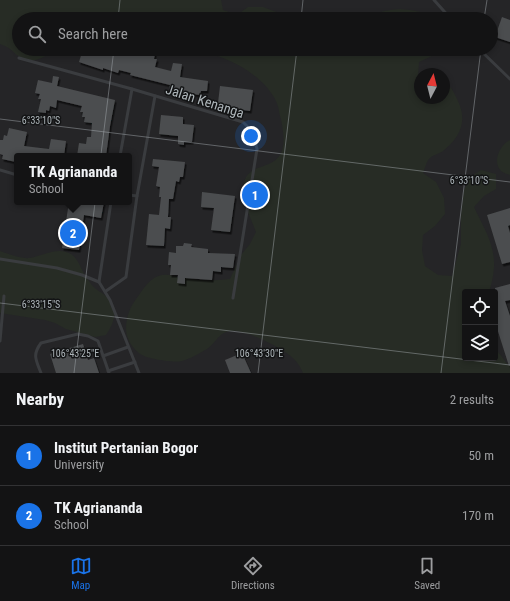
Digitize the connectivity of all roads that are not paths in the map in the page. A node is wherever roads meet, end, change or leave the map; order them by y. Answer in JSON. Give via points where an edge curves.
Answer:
{"nodes":[{"id":1,"x":434,"y":0,"type":"edge"},
{"id":2,"x":445,"y":12,"type":"edge"},
{"id":3,"x":486,"y":56,"type":"edge"},
{"id":4,"x":19,"y":58,"type":"dead end"},
{"id":5,"x":510,"y":79,"type":"edge"},
{"id":6,"x":132,"y":89,"type":"junction"},
{"id":7,"x":155,"y":96,"type":"junction"},
{"id":8,"x":121,"y":153,"type":"edge"},
{"id":9,"x":0,"y":170,"type":"edge"},
{"id":10,"x":14,"y":174,"type":"edge"},
{"id":11,"x":132,"y":195,"type":"edge"},
{"id":12,"x":137,"y":196,"type":"junction"},
{"id":13,"x":112,"y":205,"type":"edge"},
{"id":14,"x":0,"y":259,"type":"edge"},
{"id":15,"x":99,"y":282,"type":"junction"},
{"id":16,"x":106,"y":291,"type":"junction"},
{"id":17,"x":4,"y":296,"type":"dead end"},
{"id":18,"x":234,"y":298,"type":"dead end"},
{"id":19,"x":1,"y":316,"type":"edge"},
{"id":20,"x":0,"y":341,"type":"edge"},
{"id":21,"x":128,"y":347,"type":"junction"},
{"id":22,"x":103,"y":356,"type":"junction"},
{"id":23,"x":135,"y":362,"type":"junction"},
{"id":24,"x":108,"y":372,"type":"edge"},
{"id":25,"x":41,"y":373,"type":"edge"},
{"id":26,"x":139,"y":373,"type":"edge"}],
"edges":[{"from":1,"to":2,"type":"lane"},
{"from":3,"to":5,"type":"lane"},
{"from":4,"to":6,"type":"lane","name":"Jalan Kenanga"},
{"from":6,"to":7,"type":"lane","name":"Jalan Kenanga"},
{"from":6,"to":8,"type":"lane"},
{"from":7,"to":12,"type":"lane"},
{"from":7,"to":18,"type":"lane","name":"Jalan Kenanga","via":[[242,122],[254,135],[257,149]]},
{"from":9,"to":10,"type":"lane"},
{"from":11,"to":12,"type":"lane"},
{"from":12,"to":16,"type":"lane","via":[[126,277]]},
{"from":13,"to":15,"type":"lane"},
{"from":14,"to":15,"type":"lane","via":[[57,268]]},
{"from":15,"to":16,"type":"lane"},
{"from":16,"to":21,"type":"lane"},
{"from":17,"to":19,"type":"lane"},
{"from":19,"to":20,"type":"lane"},
{"from":21,"to":22,"type":"lane"},
{"from":21,"to":23,"type":"lane"},
{"from":22,"to":24,"type":"lane"},
{"from":22,"to":25,"type":"lane","via":[[98,341],[88,336],[78,334],[41,343],[36,349],[35,358]]},
{"from":23,"to":24,"type":"lane"},
{"from":23,"to":26,"type":"lane"}]}
